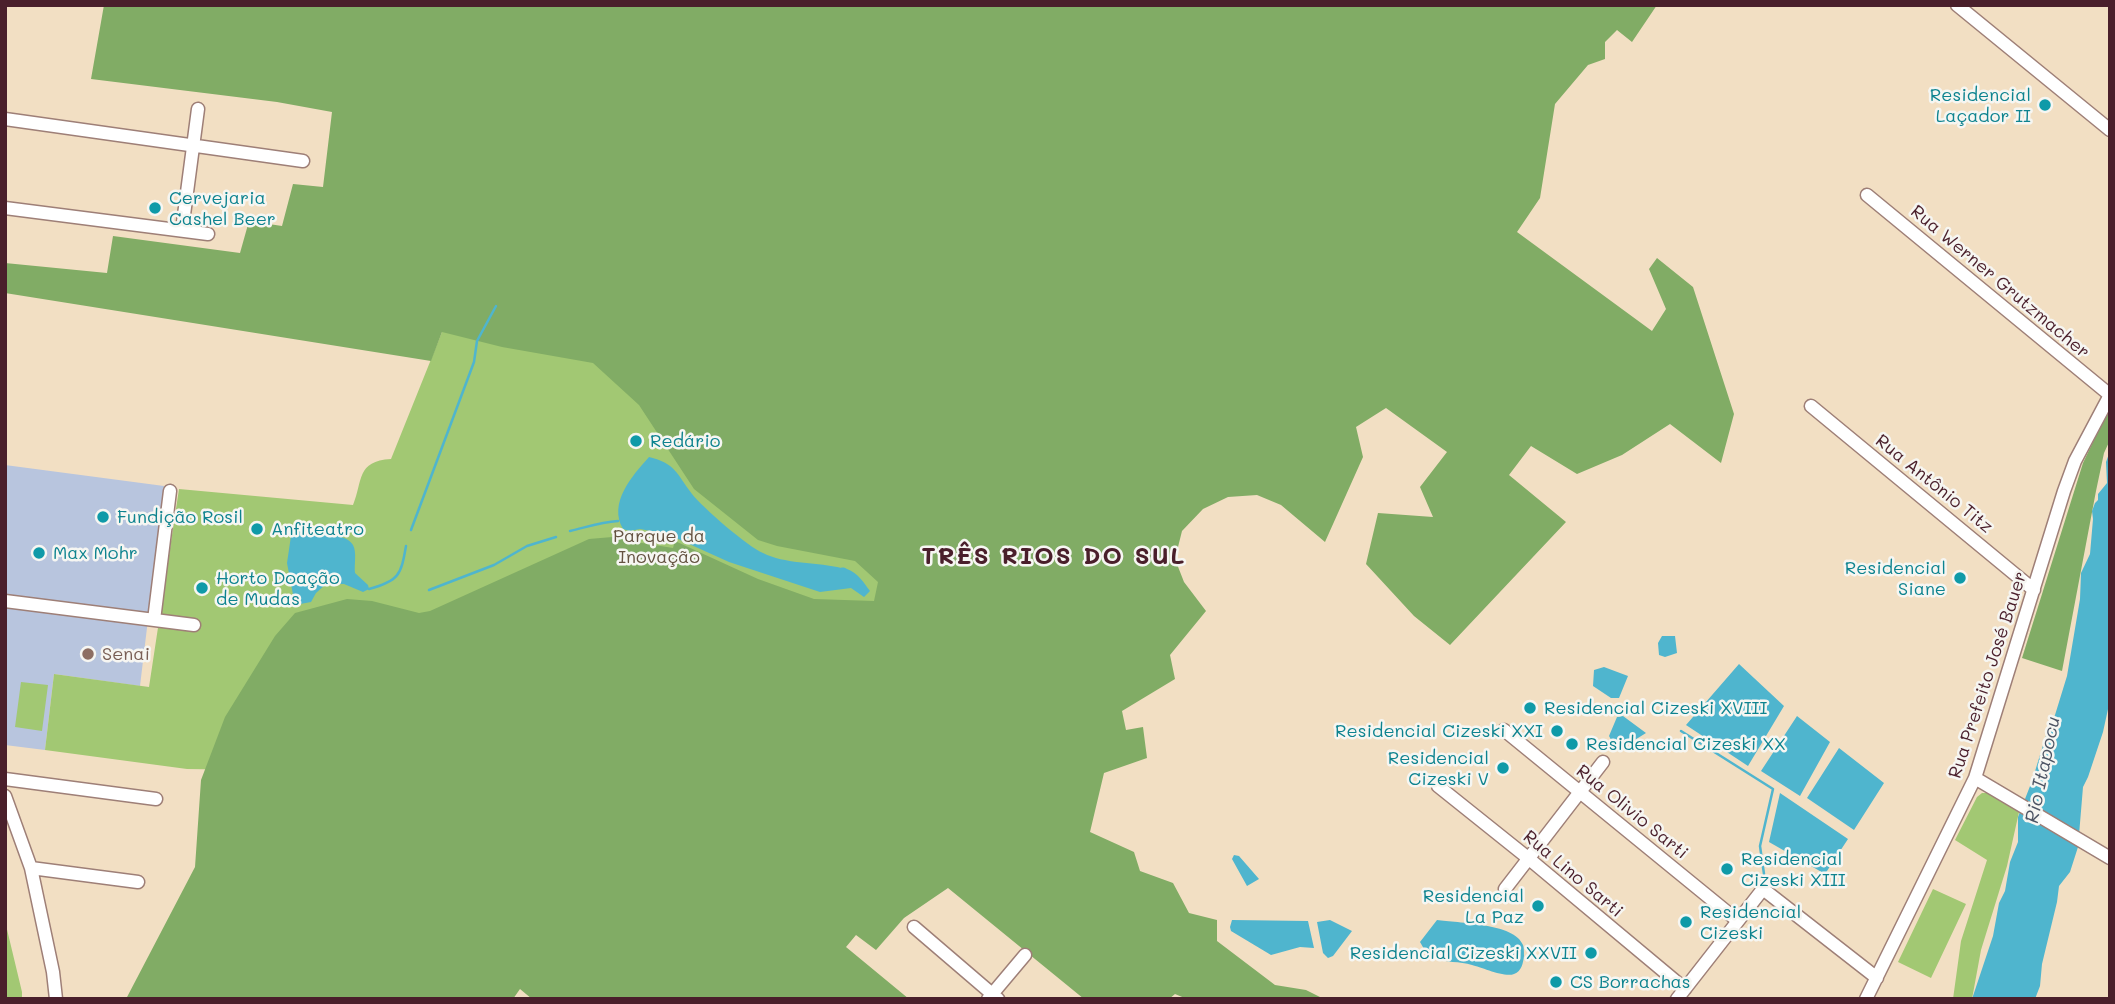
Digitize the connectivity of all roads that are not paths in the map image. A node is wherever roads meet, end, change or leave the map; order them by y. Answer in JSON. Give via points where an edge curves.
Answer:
{"nodes":[{"id":1,"x":1956,"y":5,"type":"edge"},
{"id":2,"x":198,"y":109,"type":"dead end"},
{"id":3,"x":5,"y":119,"type":"edge"},
{"id":4,"x":2110,"y":131,"type":"edge"},
{"id":5,"x":194,"y":146,"type":"junction"},
{"id":6,"x":303,"y":161,"type":"dead end"},
{"id":7,"x":1867,"y":195,"type":"dead end"},
{"id":8,"x":5,"y":208,"type":"edge"},
{"id":9,"x":182,"y":230,"type":"junction"},
{"id":10,"x":208,"y":234,"type":"dead end"},
{"id":11,"x":2110,"y":395,"type":"edge"},
{"id":12,"x":1811,"y":406,"type":"dead end"},
{"id":13,"x":170,"y":491,"type":"dead end"},
{"id":14,"x":2035,"y":590,"type":"junction"},
{"id":15,"x":5,"y":601,"type":"edge"},
{"id":16,"x":154,"y":620,"type":"junction"},
{"id":17,"x":194,"y":625,"type":"dead end"},
{"id":18,"x":1504,"y":730,"type":"dead end"},
{"id":19,"x":1603,"y":762,"type":"dead end"},
{"id":20,"x":1975,"y":778,"type":"junction"},
{"id":21,"x":5,"y":779,"type":"edge"},
{"id":22,"x":1438,"y":786,"type":"dead end"},
{"id":23,"x":1579,"y":791,"type":"junction"},
{"id":24,"x":5,"y":796,"type":"edge"},
{"id":25,"x":156,"y":799,"type":"dead end"},
{"id":26,"x":2109,"y":857,"type":"edge"},
{"id":27,"x":1528,"y":858,"type":"junction"},
{"id":28,"x":31,"y":867,"type":"junction"},
{"id":29,"x":138,"y":882,"type":"dead end"},
{"id":30,"x":1504,"y":888,"type":"dead end"},
{"id":31,"x":1738,"y":921,"type":"junction"},
{"id":32,"x":914,"y":927,"type":"dead end"},
{"id":33,"x":1025,"y":955,"type":"dead end"},
{"id":34,"x":1877,"y":978,"type":"junction"},
{"id":35,"x":1681,"y":994,"type":"edge"},
{"id":36,"x":993,"y":997,"type":"edge"},
{"id":37,"x":57,"y":999,"type":"edge"},
{"id":38,"x":1866,"y":999,"type":"edge"}],
"edges":[{"from":1,"to":4,"type":"street"},
{"from":2,"to":5,"type":"street"},
{"from":3,"to":5,"type":"street"},
{"from":5,"to":6,"type":"street"},
{"from":5,"to":9,"type":"street"},
{"from":7,"to":11,"type":"street","name":"Rua Werner Grutzmacher"},
{"from":8,"to":9,"type":"street"},
{"from":9,"to":10,"type":"street"},
{"from":11,"to":14,"type":"street","name":"Rua Prefeito José Bauer","via":[[2075,461]]},
{"from":12,"to":14,"type":"street","name":"Rua Antônio Titz"},
{"from":13,"to":16,"type":"street"},
{"from":14,"to":20,"type":"street","name":"Rua Prefeito José Bauer"},
{"from":15,"to":16,"type":"street"},
{"from":16,"to":17,"type":"street"},
{"from":18,"to":23,"type":"street","name":"Rua Olivio Sarti"},
{"from":19,"to":23,"type":"street"},
{"from":20,"to":26,"type":"street"},
{"from":20,"to":34,"type":"street","name":"Rua Prefeito José Bauer"},
{"from":21,"to":25,"type":"street"},
{"from":22,"to":27,"type":"street","name":"Rua Lino Sarti"},
{"from":23,"to":27,"type":"street"},
{"from":23,"to":31,"type":"street","name":"Rua Olivio Sarti"},
{"from":24,"to":28,"type":"street"},
{"from":27,"to":30,"type":"street"},
{"from":27,"to":35,"type":"street","name":"Rua Lino Sarti"},
{"from":28,"to":29,"type":"street"},
{"from":28,"to":37,"type":"street"},
{"from":31,"to":34,"type":"street","via":[[1763,889]]},
{"from":31,"to":35,"type":"street"},
{"from":32,"to":36,"type":"street"},
{"from":33,"to":36,"type":"street"},
{"from":34,"to":38,"type":"street","name":"Rua Prefeito José Bauer"}]}
